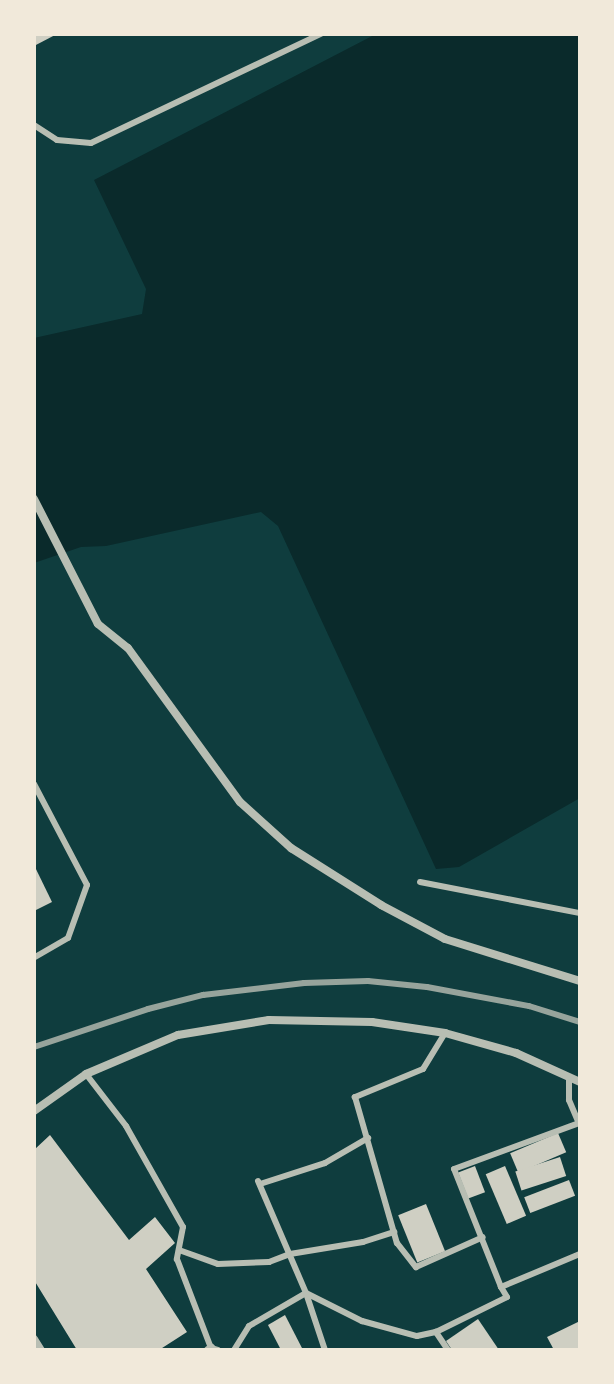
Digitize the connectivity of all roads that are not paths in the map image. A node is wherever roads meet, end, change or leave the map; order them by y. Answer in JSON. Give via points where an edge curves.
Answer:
{"nodes":[{"id":1,"x":321,"y":34,"type":"edge"},
{"id":2,"x":34,"y":125,"type":"edge"},
{"id":3,"x":34,"y":499,"type":"edge"},
{"id":4,"x":34,"y":784,"type":"edge"},
{"id":5,"x":420,"y":882,"type":"dead end"},
{"id":6,"x":580,"y":913,"type":"edge"},
{"id":7,"x":34,"y":958,"type":"edge"},
{"id":8,"x":580,"y":981,"type":"edge"},
{"id":9,"x":445,"y":1033,"type":"junction"},
{"id":10,"x":86,"y":1074,"type":"junction"},
{"id":11,"x":569,"y":1077,"type":"junction"},
{"id":12,"x":580,"y":1082,"type":"edge"},
{"id":13,"x":34,"y":1111,"type":"edge"},
{"id":14,"x":579,"y":1124,"type":"edge"},
{"id":15,"x":368,"y":1138,"type":"junction"},
{"id":16,"x":394,"y":1232,"type":"junction"},
{"id":17,"x":483,"y":1237,"type":"junction"},
{"id":18,"x":179,"y":1250,"type":"junction"},
{"id":19,"x":290,"y":1254,"type":"junction"},
{"id":20,"x":580,"y":1254,"type":"edge"},
{"id":21,"x":501,"y":1287,"type":"junction"},
{"id":22,"x":306,"y":1293,"type":"junction"},
{"id":23,"x":436,"y":1332,"type":"junction"},
{"id":24,"x":34,"y":1339,"type":"edge"},
{"id":25,"x":212,"y":1349,"type":"edge"},
{"id":26,"x":41,"y":1350,"type":"edge"},
{"id":27,"x":234,"y":1350,"type":"edge"},
{"id":28,"x":325,"y":1350,"type":"edge"},
{"id":29,"x":448,"y":1350,"type":"edge"}],
"edges":[{"from":1,"to":2,"type":"lane","via":[[91,143],[57,140]]},
{"from":3,"to":8,"type":"street","via":[[98,624],[128,648],[240,802],[291,848],[445,939]]},
{"from":4,"to":7,"type":"lane","via":[[87,885],[68,938]]},
{"from":5,"to":6,"type":"lane"},
{"from":9,"to":10,"type":"street","via":[[372,1022],[269,1020],[178,1035]]},
{"from":9,"to":11,"type":"street","via":[[516,1053]]},
{"from":9,"to":15,"type":"lane","via":[[423,1069],[355,1097]]},
{"from":10,"to":13,"type":"street"},
{"from":10,"to":18,"type":"lane","via":[[126,1126],[183,1227]]},
{"from":11,"to":12,"type":"street"},
{"from":11,"to":14,"type":"lane","via":[[569,1100]]},
{"from":14,"to":17,"type":"lane","via":[[454,1169]]},
{"from":15,"to":16,"type":"lane"},
{"from":15,"to":19,"type":"lane","via":[[325,1163],[259,1182]]},
{"from":16,"to":17,"type":"lane","via":[[416,1267]]},
{"from":16,"to":19,"type":"lane"},
{"from":17,"to":21,"type":"lane"},
{"from":18,"to":19,"type":"lane","via":[[218,1264],[269,1262]]},
{"from":18,"to":25,"type":"lane","via":[[177,1259]]},
{"from":19,"to":22,"type":"lane"},
{"from":20,"to":21,"type":"lane"},
{"from":21,"to":23,"type":"lane","via":[[507,1297]]},
{"from":22,"to":23,"type":"lane","via":[[362,1321],[417,1336]]},
{"from":22,"to":27,"type":"lane","via":[[249,1326]]},
{"from":22,"to":28,"type":"lane"},
{"from":23,"to":29,"type":"lane"},
{"from":24,"to":26,"type":"street"}]}
